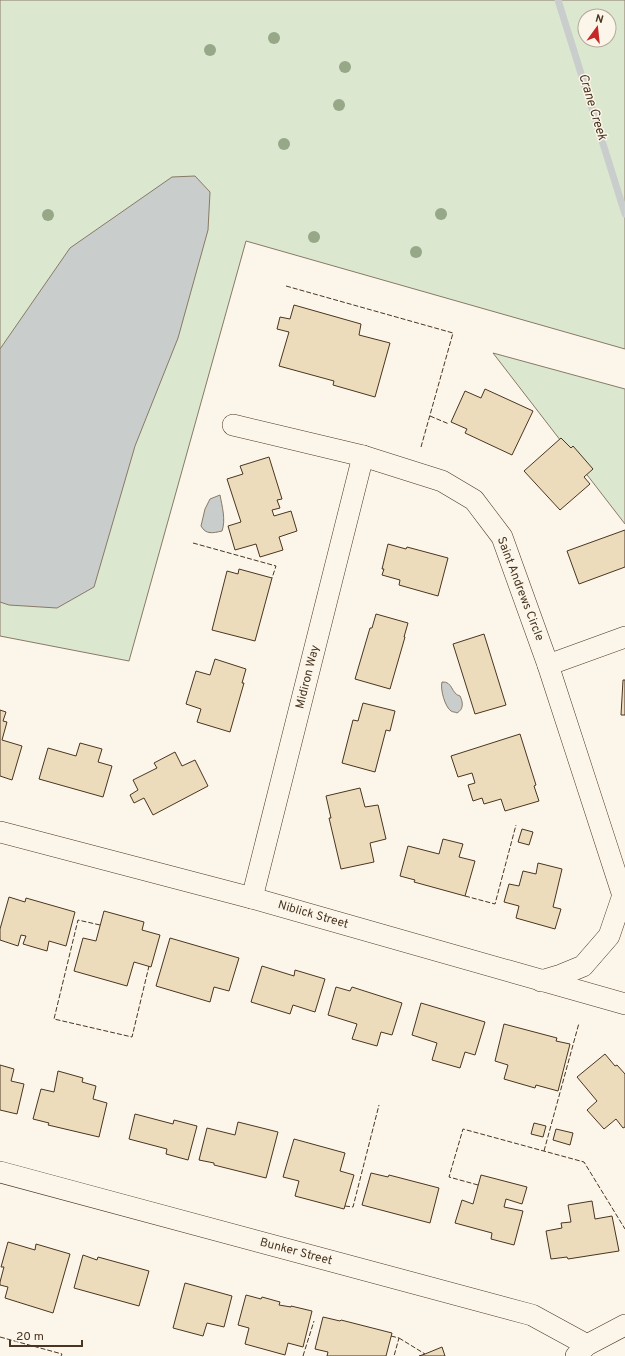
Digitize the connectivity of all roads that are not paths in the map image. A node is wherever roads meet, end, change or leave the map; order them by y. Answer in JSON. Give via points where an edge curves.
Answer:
{"nodes":[{"id":1,"x":233,"y":425,"type":"dead end"},
{"id":2,"x":363,"y":456,"type":"junction"},
{"id":3,"x":625,"y":638,"type":"edge"},
{"id":4,"x":548,"y":665,"type":"junction"},
{"id":5,"x":0,"y":832,"type":"edge"},
{"id":6,"x":252,"y":898,"type":"junction"},
{"id":7,"x":624,"y":898,"type":"edge"},
{"id":8,"x":541,"y":981,"type":"junction"},
{"id":9,"x":625,"y":1004,"type":"edge"},
{"id":10,"x":0,"y":1172,"type":"edge"},
{"id":11,"x":625,"y":1325,"type":"edge"},
{"id":12,"x":582,"y":1350,"type":"edge"}],
"edges":[{"from":1,"to":2,"type":"street","name":"Saint Andrews Circle"},
{"from":2,"to":4,"type":"street","name":"Saint Andrews Circle","via":[[442,481],[474,500],[502,537]]},
{"from":2,"to":6,"type":"street","name":"Midiron Way"},
{"from":3,"to":4,"type":"street"},
{"from":4,"to":7,"type":"street","name":"Saint Andrews Circle"},
{"from":5,"to":6,"type":"street","name":"Niblick Street"},
{"from":6,"to":8,"type":"street","name":"Niblick Street"},
{"from":7,"to":8,"type":"street","via":[[609,936],[583,966]]},
{"from":8,"to":9,"type":"street","name":"Niblick Street"},
{"from":10,"to":12,"type":"street","name":"Bunker Street","via":[[532,1315]]},
{"from":11,"to":12,"type":"street"}]}
